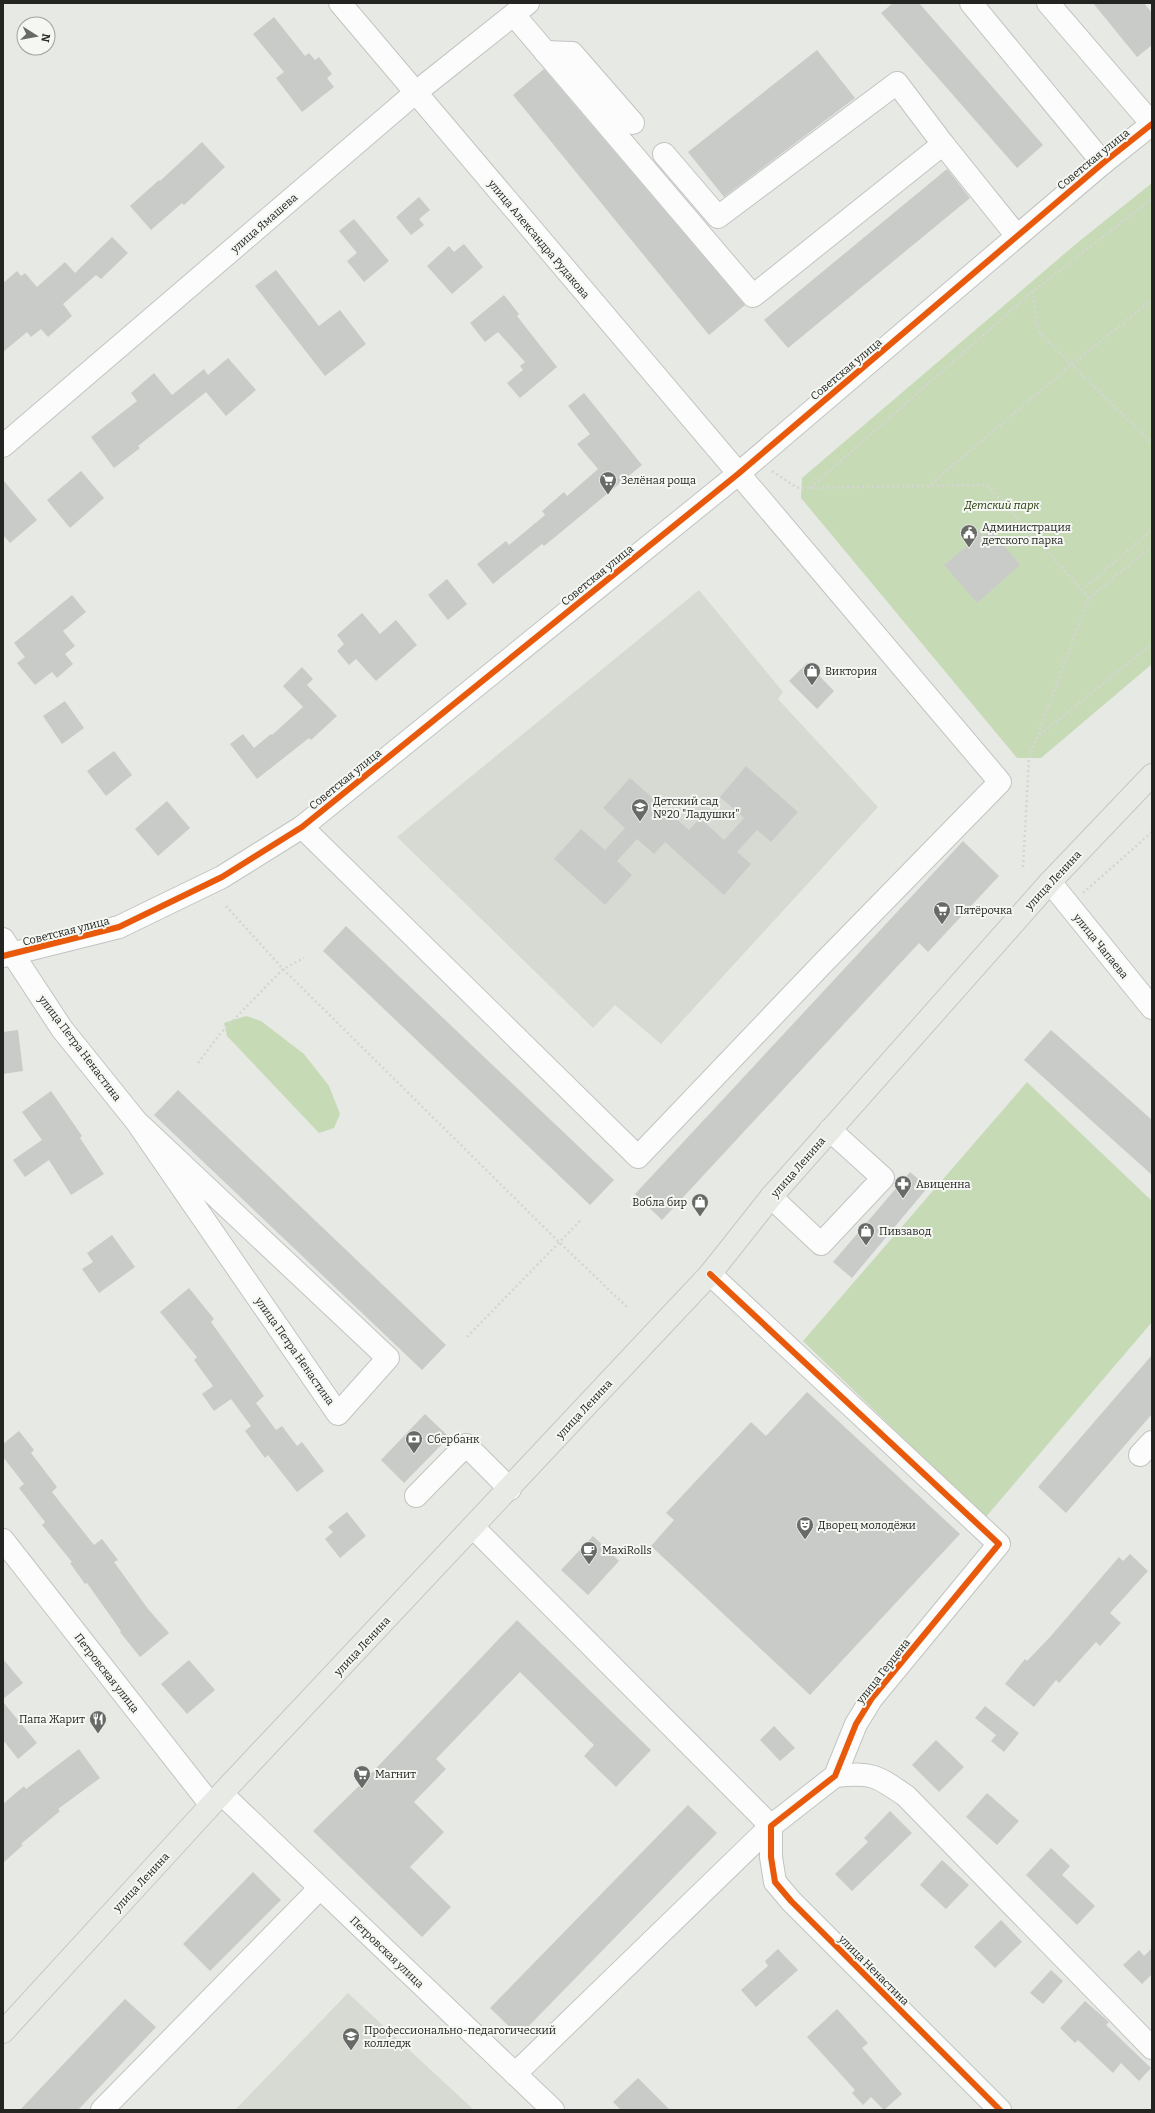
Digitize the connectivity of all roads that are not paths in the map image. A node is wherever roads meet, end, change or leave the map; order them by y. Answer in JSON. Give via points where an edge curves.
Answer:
{"nodes":[{"id":1,"x":340,"y":3,"type":"edge"},
{"id":2,"x":970,"y":3,"type":"edge"},
{"id":3,"x":1048,"y":3,"type":"edge"},
{"id":4,"x":521,"y":9,"type":"edge"},
{"id":5,"x":545,"y":52,"type":"junction"},
{"id":6,"x":415,"y":93,"type":"junction"},
{"id":7,"x":633,"y":123,"type":"dead end"},
{"id":8,"x":1152,"y":124,"type":"edge"},
{"id":9,"x":944,"y":144,"type":"junction"},
{"id":10,"x":664,"y":154,"type":"dead end"},
{"id":11,"x":1103,"y":163,"type":"junction"},
{"id":12,"x":1017,"y":236,"type":"junction"},
{"id":13,"x":3,"y":446,"type":"edge"},
{"id":14,"x":738,"y":474,"type":"junction"},
{"id":15,"x":1152,"y":776,"type":"edge"},
{"id":16,"x":302,"y":827,"type":"junction"},
{"id":17,"x":1050,"y":882,"type":"junction"},
{"id":18,"x":6,"y":950,"type":"edge"},
{"id":19,"x":1152,"y":1008,"type":"edge"},
{"id":20,"x":136,"y":1121,"type":"junction"},
{"id":21,"x":830,"y":1130,"type":"junction"},
{"id":22,"x":771,"y":1198,"type":"junction"},
{"id":23,"x":710,"y":1274,"type":"junction"},
{"id":24,"x":510,"y":1489,"type":"junction"},
{"id":25,"x":416,"y":1496,"type":"dead end"},
{"id":26,"x":474,"y":1528,"type":"junction"},
{"id":27,"x":3,"y":1540,"type":"edge"},
{"id":28,"x":835,"y":1776,"type":"junction"},
{"id":29,"x":216,"y":1800,"type":"junction"},
{"id":30,"x":771,"y":1826,"type":"junction"},
{"id":31,"x":320,"y":1888,"type":"junction"},
{"id":32,"x":3,"y":2032,"type":"edge"},
{"id":33,"x":1152,"y":2048,"type":"edge"},
{"id":34,"x":515,"y":2074,"type":"junction"},
{"id":35,"x":102,"y":2110,"type":"edge"},
{"id":36,"x":553,"y":2110,"type":"edge"},
{"id":37,"x":1000,"y":2110,"type":"edge"}],
"edges":[{"from":1,"to":6,"type":"street","name":"улица Александра Рудакова"},
{"from":2,"to":11,"type":"street"},
{"from":3,"to":8,"type":"street"},
{"from":4,"to":5,"type":"street"},
{"from":4,"to":6,"type":"street","name":"улица Ямашева"},
{"from":5,"to":7,"type":"street","via":[[572,52]]},
{"from":5,"to":9,"type":"street","via":[[753,296]]},
{"from":6,"to":13,"type":"street","name":"улица Ямашева"},
{"from":6,"to":14,"type":"street","name":"улица Александра Рудакова"},
{"from":8,"to":11,"type":"street","name":"Советская улица"},
{"from":9,"to":10,"type":"street","via":[[897,83],[718,217]]},
{"from":9,"to":12,"type":"street"},
{"from":11,"to":12,"type":"street","name":"Советская улица"},
{"from":12,"to":14,"type":"street","name":"Советская улица"},
{"from":14,"to":16,"type":"street","name":"Советская улица"},
{"from":14,"to":16,"type":"street","name":"улица Александра Рудакова","via":[[1000,782],[638,1157]]},
{"from":15,"to":17,"type":"main road","name":"улица Ленина"},
{"from":16,"to":18,"type":"street","name":"Советская улица","via":[[222,877],[119,927]]},
{"from":17,"to":19,"type":"street","name":"улица Чапаева"},
{"from":17,"to":21,"type":"main road","name":"улица Ленина"},
{"from":18,"to":20,"type":"street","name":"улица Петра Ненастина","via":[[62,1029]]},
{"from":20,"to":20,"type":"street","name":"улица Петра Ненастина","via":[[388,1358],[338,1414],[298,1355]]},
{"from":21,"to":22,"type":"main road","name":"улица Ленина"},
{"from":21,"to":22,"type":"street","via":[[883,1178],[821,1244]]},
{"from":22,"to":23,"type":"main road","name":"улица Ленина"},
{"from":23,"to":24,"type":"main road","name":"улица Ленина"},
{"from":23,"to":28,"type":"street","name":"улица Герцена","via":[[999,1544],[872,1698],[856,1724]]},
{"from":24,"to":25,"type":"street","via":[[466,1445]]},
{"from":24,"to":26,"type":"main road","name":"улица Ленина"},
{"from":26,"to":29,"type":"main road","name":"улица Ленина"},
{"from":26,"to":30,"type":"street"},
{"from":27,"to":29,"type":"street","name":"Петровская улица"},
{"from":28,"to":30,"type":"street"},
{"from":28,"to":33,"type":"street","via":[[862,1773],[889,1784],[906,1796]]},
{"from":29,"to":31,"type":"street","name":"Петровская улица"},
{"from":29,"to":32,"type":"main road","name":"улица Ленина"},
{"from":30,"to":34,"type":"street"},
{"from":30,"to":37,"type":"street","name":"улица Ненастина","via":[[771,1857],[775,1882]]},
{"from":31,"to":34,"type":"street","name":"Петровская улица"},
{"from":31,"to":35,"type":"street"},
{"from":34,"to":36,"type":"street","name":"Петровская улица"}]}
